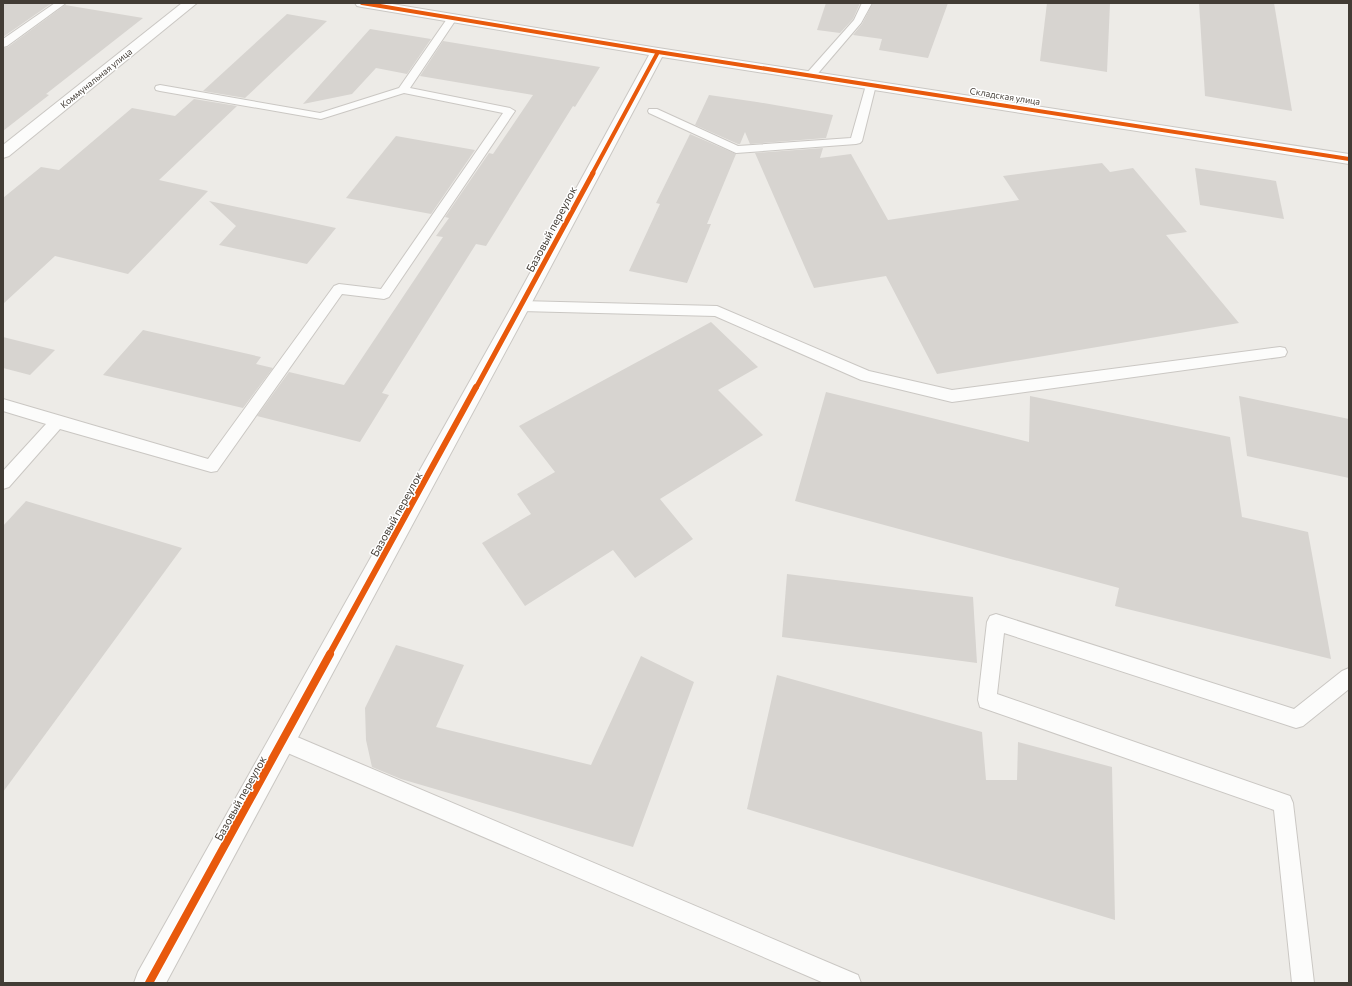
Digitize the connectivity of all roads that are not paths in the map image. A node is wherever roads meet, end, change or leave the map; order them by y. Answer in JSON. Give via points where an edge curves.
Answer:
{"nodes":[{"id":1,"x":61,"y":3,"type":"edge"},
{"id":2,"x":190,"y":3,"type":"edge"},
{"id":3,"x":362,"y":3,"type":"edge"},
{"id":4,"x":867,"y":3,"type":"edge"},
{"id":5,"x":452,"y":18,"type":"junction"},
{"id":6,"x":3,"y":44,"type":"edge"},
{"id":7,"x":658,"y":52,"type":"junction"},
{"id":8,"x":810,"y":76,"type":"junction"},
{"id":9,"x":871,"y":85,"type":"junction"},
{"id":10,"x":160,"y":88,"type":"dead end"},
{"id":11,"x":403,"y":90,"type":"junction"},
{"id":12,"x":653,"y":111,"type":"dead end"},
{"id":13,"x":3,"y":153,"type":"edge"},
{"id":14,"x":1349,"y":158,"type":"edge"},
{"id":15,"x":521,"y":306,"type":"junction"},
{"id":16,"x":1280,"y":352,"type":"dead end"},
{"id":17,"x":3,"y":405,"type":"edge"},
{"id":18,"x":57,"y":422,"type":"junction"},
{"id":19,"x":3,"y":482,"type":"edge"},
{"id":20,"x":1349,"y":677,"type":"edge"},
{"id":21,"x":283,"y":741,"type":"junction"},
{"id":22,"x":149,"y":983,"type":"edge"},
{"id":23,"x":850,"y":983,"type":"edge"},
{"id":24,"x":1302,"y":983,"type":"edge"}],
"edges":[{"from":1,"to":6,"type":"lane"},
{"from":2,"to":13,"type":"street","name":"Коммунальная улица"},
{"from":3,"to":5,"type":"street","name":"Складская улица"},
{"from":4,"to":8,"type":"lane","via":[[858,21]]},
{"from":5,"to":7,"type":"street","name":"Складская улица"},
{"from":5,"to":11,"type":"lane"},
{"from":7,"to":8,"type":"street","name":"Складская улица"},
{"from":7,"to":15,"type":"street","name":"Базовый переулок"},
{"from":8,"to":9,"type":"street","name":"Складская улица"},
{"from":9,"to":12,"type":"lane","via":[[856,141],[736,150]]},
{"from":9,"to":14,"type":"street","name":"Складская улица"},
{"from":10,"to":11,"type":"lane","via":[[321,116]]},
{"from":11,"to":18,"type":"lane","via":[[510,111],[384,294],[340,289],[211,466]]},
{"from":15,"to":16,"type":"lane","via":[[717,311],[866,376],[952,396]]},
{"from":15,"to":21,"type":"street","name":"Базовый переулок"},
{"from":17,"to":18,"type":"lane"},
{"from":18,"to":19,"type":"lane"},
{"from":20,"to":24,"type":"lane","via":[[1296,719],[996,622],[987,700],[1283,803]]},
{"from":21,"to":22,"type":"street","name":"Базовый переулок"},
{"from":21,"to":23,"type":"lane"}]}
